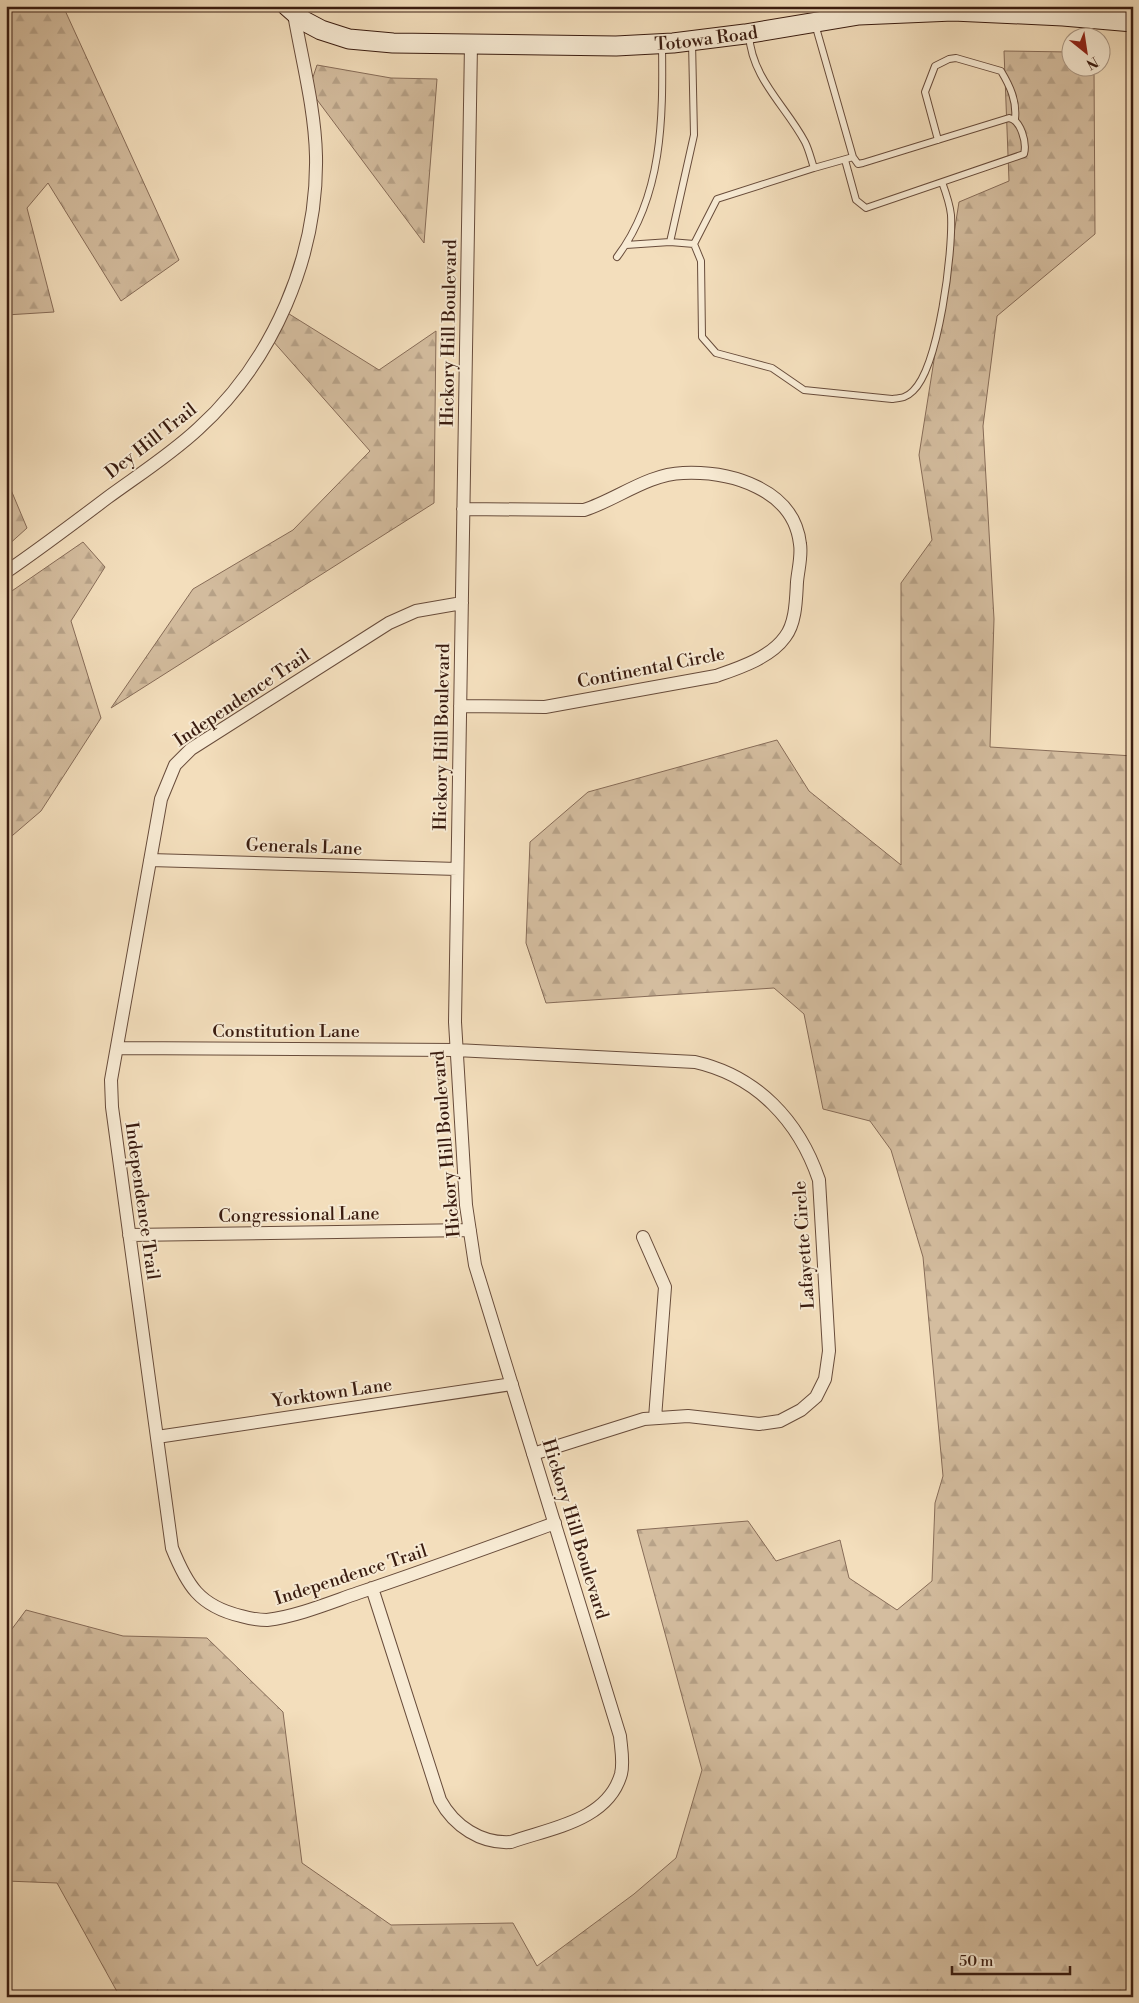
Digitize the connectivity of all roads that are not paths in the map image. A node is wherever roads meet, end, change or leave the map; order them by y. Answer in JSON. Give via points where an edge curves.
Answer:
{"nodes":[{"id":1,"x":291,"y":10,"type":"edge"},
{"id":2,"x":814,"y":21,"type":"junction"},
{"id":3,"x":1133,"y":22,"type":"edge"},
{"id":4,"x":749,"y":33,"type":"junction"},
{"id":5,"x":692,"y":40,"type":"junction"},
{"id":6,"x":471,"y":44,"type":"junction"},
{"id":7,"x":662,"y":44,"type":"junction"},
{"id":8,"x":1015,"y":119,"type":"junction"},
{"id":9,"x":938,"y":140,"type":"junction"},
{"id":10,"x":853,"y":157,"type":"junction"},
{"id":11,"x":845,"y":160,"type":"junction"},
{"id":12,"x":814,"y":168,"type":"junction"},
{"id":13,"x":942,"y":182,"type":"junction"},
{"id":14,"x":670,"y":242,"type":"junction"},
{"id":15,"x":694,"y":244,"type":"junction"},
{"id":16,"x":626,"y":245,"type":"junction"},
{"id":17,"x":617,"y":257,"type":"dead end"},
{"id":18,"x":463,"y":510,"type":"junction"},
{"id":19,"x":6,"y":572,"type":"edge"},
{"id":20,"x":462,"y":603,"type":"junction"},
{"id":21,"x":460,"y":706,"type":"junction"},
{"id":22,"x":150,"y":860,"type":"junction"},
{"id":23,"x":457,"y":869,"type":"junction"},
{"id":24,"x":117,"y":1048,"type":"junction"},
{"id":25,"x":456,"y":1050,"type":"junction"},
{"id":26,"x":470,"y":1230,"type":"junction"},
{"id":27,"x":129,"y":1235,"type":"junction"},
{"id":28,"x":643,"y":1237,"type":"dead end"},
{"id":29,"x":512,"y":1384,"type":"junction"},
{"id":30,"x":655,"y":1418,"type":"junction"},
{"id":31,"x":157,"y":1436,"type":"junction"},
{"id":32,"x":533,"y":1454,"type":"junction"},
{"id":33,"x":555,"y":1523,"type":"junction"},
{"id":34,"x":372,"y":1588,"type":"junction"}],
"edges":[{"from":1,"to":6,"type":"main road","name":"Totowa Road","via":[[321,30],[348,39]]},
{"from":1,"to":19,"type":"street","name":"Dey Hill Trail","via":[[315,132],[316,158],[307,245],[283,311],[252,365],[198,430]]},
{"from":2,"to":3,"type":"main road","name":"Totowa Road","via":[[859,14],[953,11]]},
{"from":2,"to":4,"type":"main road","name":"Totowa Road"},
{"from":2,"to":10,"type":"lane"},
{"from":4,"to":5,"type":"main road","name":"Totowa Road"},
{"from":4,"to":12,"type":"lane","via":[[750,51],[769,91],[805,142]]},
{"from":5,"to":7,"type":"main road","name":"Totowa Road"},
{"from":5,"to":14,"type":"lane","via":[[694,135]]},
{"from":6,"to":7,"type":"main road","name":"Totowa Road"},
{"from":6,"to":18,"type":"street","name":"Hickory Hill Boulevard"},
{"from":7,"to":16,"type":"lane","via":[[663,111],[657,167],[633,235]]},
{"from":8,"to":9,"type":"lane","via":[[1009,118]]},
{"from":8,"to":9,"type":"lane","via":[[1016,109],[1010,87],[1001,71],[956,58],[949,59],[935,66],[924,92]]},
{"from":8,"to":13,"type":"lane","via":[[1024,154]]},
{"from":9,"to":10,"type":"lane","via":[[863,163],[858,164]]},
{"from":10,"to":11,"type":"lane"},
{"from":11,"to":12,"type":"lane"},
{"from":11,"to":13,"type":"lane","via":[[856,200],[866,208]]},
{"from":12,"to":15,"type":"lane","via":[[717,199]]},
{"from":13,"to":15,"type":"lane","via":[[951,215],[942,302],[926,371],[913,391],[903,398],[804,390],[772,368],[716,353],[702,337],[701,261]]},
{"from":14,"to":15,"type":"lane"},
{"from":14,"to":16,"type":"lane"},
{"from":16,"to":17,"type":"lane"},
{"from":18,"to":20,"type":"street","name":"Hickory Hill Boulevard"},
{"from":18,"to":21,"type":"street","name":"Continental Circle","via":[[584,510],[670,473],[726,476],[765,490],[780,503],[791,514],[800,545],[795,612],[786,637],[766,654],[740,668],[716,676],[545,707]]},
{"from":20,"to":21,"type":"street","name":"Hickory Hill Boulevard"},
{"from":20,"to":22,"type":"street","name":"Independence Trail","via":[[416,612],[388,623],[190,749],[175,765],[161,799]]},
{"from":21,"to":23,"type":"street","name":"Hickory Hill Boulevard"},
{"from":22,"to":23,"type":"street","name":"Generals Lane"},
{"from":22,"to":24,"type":"street","name":"Independence Trail"},
{"from":23,"to":25,"type":"street","name":"Hickory Hill Boulevard"},
{"from":24,"to":25,"type":"street","name":"Constitution Lane"},
{"from":24,"to":27,"type":"street","name":"Independence Trail","via":[[111,1080],[112,1107]]},
{"from":25,"to":26,"type":"street","name":"Hickory Hill Boulevard"},
{"from":25,"to":30,"type":"street","name":"Lafayette Circle","via":[[695,1062],[714,1066],[735,1075],[769,1099],[800,1135],[819,1180],[829,1351],[825,1379],[816,1397],[780,1421],[759,1424],[688,1416]]},
{"from":26,"to":27,"type":"street","name":"Congressional Lane"},
{"from":26,"to":29,"type":"street","name":"Hickory Hill Boulevard","via":[[475,1265]]},
{"from":27,"to":31,"type":"street","name":"Independence Trail"},
{"from":28,"to":30,"type":"street","via":[[665,1287]]},
{"from":29,"to":31,"type":"street","name":"Yorktown Lane"},
{"from":29,"to":32,"type":"street","name":"Hickory Hill Boulevard"},
{"from":30,"to":32,"type":"street","name":"Lafayette Circle"},
{"from":31,"to":34,"type":"street","name":"Independence Trail","via":[[172,1548],[194,1592],[216,1607],[265,1620],[298,1613]]},
{"from":32,"to":33,"type":"street","name":"Hickory Hill Boulevard"},
{"from":33,"to":34,"type":"street","name":"Independence Trail"},
{"from":33,"to":34,"type":"street","name":"Hickory Hill Boulevard","via":[[620,1736],[620,1774],[604,1803],[589,1815],[511,1842],[498,1843],[470,1833],[447,1812],[440,1800]]}]}
